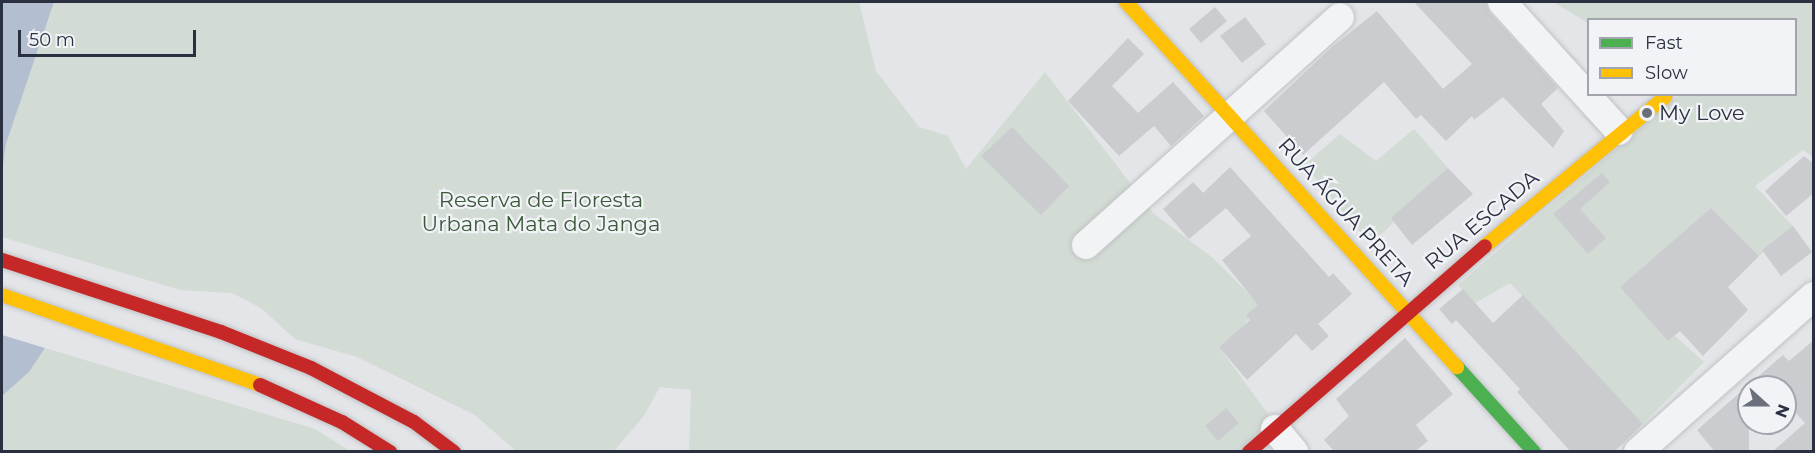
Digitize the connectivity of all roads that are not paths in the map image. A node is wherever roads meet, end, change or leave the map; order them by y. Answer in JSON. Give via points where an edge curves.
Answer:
{"nodes":[{"id":1,"x":1126,"y":2,"type":"edge"},
{"id":2,"x":1502,"y":2,"type":"edge"},
{"id":3,"x":1340,"y":17,"type":"dead end"},
{"id":4,"x":1587,"y":96,"type":"edge"},
{"id":5,"x":1587,"y":96,"type":"edge"},
{"id":6,"x":1665,"y":97,"type":"dead end"},
{"id":7,"x":1232,"y":117,"type":"junction"},
{"id":8,"x":1619,"y":131,"type":"junction"},
{"id":9,"x":1086,"y":244,"type":"dead end"},
{"id":10,"x":7,"y":261,"type":"edge"},
{"id":11,"x":2,"y":295,"type":"edge"},
{"id":12,"x":1814,"y":296,"type":"edge"},
{"id":13,"x":1407,"y":311,"type":"junction"},
{"id":14,"x":1275,"y":429,"type":"junction"},
{"id":15,"x":390,"y":452,"type":"edge"},
{"id":16,"x":454,"y":452,"type":"edge"},
{"id":17,"x":1249,"y":452,"type":"edge"},
{"id":18,"x":1294,"y":452,"type":"edge"},
{"id":19,"x":1534,"y":452,"type":"edge"},
{"id":20,"x":1638,"y":452,"type":"edge"}],
"edges":[{"from":1,"to":7,"type":"street","name":"RUA ÁGUA PRETA"},
{"from":2,"to":5,"type":"street"},
{"from":3,"to":7,"type":"street"},
{"from":4,"to":8,"type":"street"},
{"from":6,"to":8,"type":"street","name":"RUA ESCADA"},
{"from":7,"to":9,"type":"street"},
{"from":7,"to":13,"type":"street","name":"RUA ÁGUA PRETA"},
{"from":8,"to":13,"type":"street","name":"RUA ESCADA"},
{"from":10,"to":16,"type":"street","via":[[221,332],[311,368],[414,422]]},
{"from":11,"to":15,"type":"street","via":[[266,387],[342,422]]},
{"from":12,"to":20,"type":"street"},
{"from":13,"to":14,"type":"street","name":"RUA ESCADA"},
{"from":13,"to":19,"type":"street","name":"RUA ÁGUA PRETA"},
{"from":14,"to":17,"type":"street","name":"RUA ESCADA"},
{"from":14,"to":18,"type":"street"}]}
